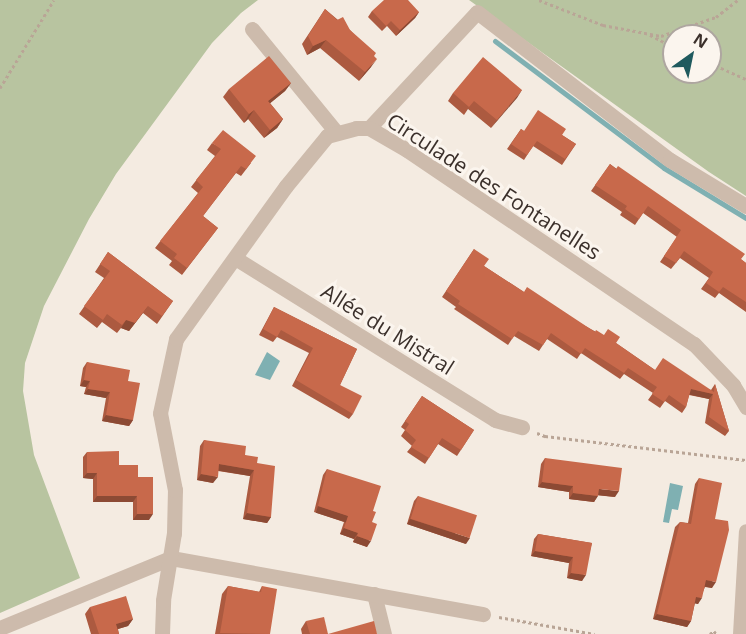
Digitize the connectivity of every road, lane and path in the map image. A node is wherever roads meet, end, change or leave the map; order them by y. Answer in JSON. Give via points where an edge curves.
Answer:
{"nodes":[{"id":1,"x":54,"y":0,"type":"edge"},
{"id":2,"x":539,"y":0,"type":"edge"},
{"id":3,"x":738,"y":0,"type":"edge"},
{"id":4,"x":252,"y":29,"type":"dead end"},
{"id":5,"x":646,"y":33,"type":"junction"},
{"id":6,"x":662,"y":41,"type":"edge"},
{"id":7,"x":722,"y":68,"type":"edge"},
{"id":8,"x":746,"y":79,"type":"edge"},
{"id":9,"x":0,"y":88,"type":"edge"},
{"id":10,"x":369,"y":128,"type":"junction"},
{"id":11,"x":336,"y":132,"type":"junction"},
{"id":12,"x":746,"y":206,"type":"edge"},
{"id":13,"x":235,"y":258,"type":"junction"},
{"id":14,"x":746,"y":407,"type":"edge"},
{"id":15,"x":522,"y":427,"type":"joint"},
{"id":16,"x":746,"y":460,"type":"edge"},
{"id":17,"x":746,"y":531,"type":"edge"},
{"id":18,"x":171,"y":558,"type":"junction"},
{"id":19,"x":374,"y":594,"type":"junction"},
{"id":20,"x":483,"y":614,"type":"joint"},
{"id":21,"x":0,"y":628,"type":"edge"},
{"id":22,"x":162,"y":634,"type":"edge"},
{"id":23,"x":384,"y":634,"type":"edge"},
{"id":24,"x":594,"y":634,"type":"edge"},
{"id":25,"x":710,"y":634,"type":"edge"},
{"id":26,"x":716,"y":634,"type":"edge"},
{"id":27,"x":740,"y":634,"type":"edge"}],
"edges":[{"from":1,"to":9,"type":"path"},
{"from":2,"to":5,"type":"path","via":[[603,25]]},
{"from":3,"to":5,"type":"path","via":[[706,21],[661,36]]},
{"from":4,"to":11,"type":"street"},
{"from":5,"to":6,"type":"path"},
{"from":7,"to":8,"type":"path"},
{"from":10,"to":11,"type":"street","name":"Circulade des Fontanelles"},
{"from":10,"to":12,"type":"street","via":[[477,12],[670,160]]},
{"from":10,"to":14,"type":"street","name":"Circulade des Fontanelles","via":[[694,344],[733,385]]},
{"from":11,"to":13,"type":"street","via":[[317,145]]},
{"from":13,"to":15,"type":"street","name":"Allée du Mistral","via":[[495,420]]},
{"from":13,"to":18,"type":"street","via":[[176,339],[163,391],[160,413],[175,490]]},
{"from":15,"to":16,"type":"path","via":[[545,436]]},
{"from":17,"to":27,"type":"street"},
{"from":18,"to":19,"type":"street"},
{"from":18,"to":21,"type":"street"},
{"from":18,"to":22,"type":"street","via":[[163,600]]},
{"from":19,"to":20,"type":"street"},
{"from":19,"to":23,"type":"street"},
{"from":20,"to":24,"type":"path"},
{"from":25,"to":26,"type":"path"}]}
